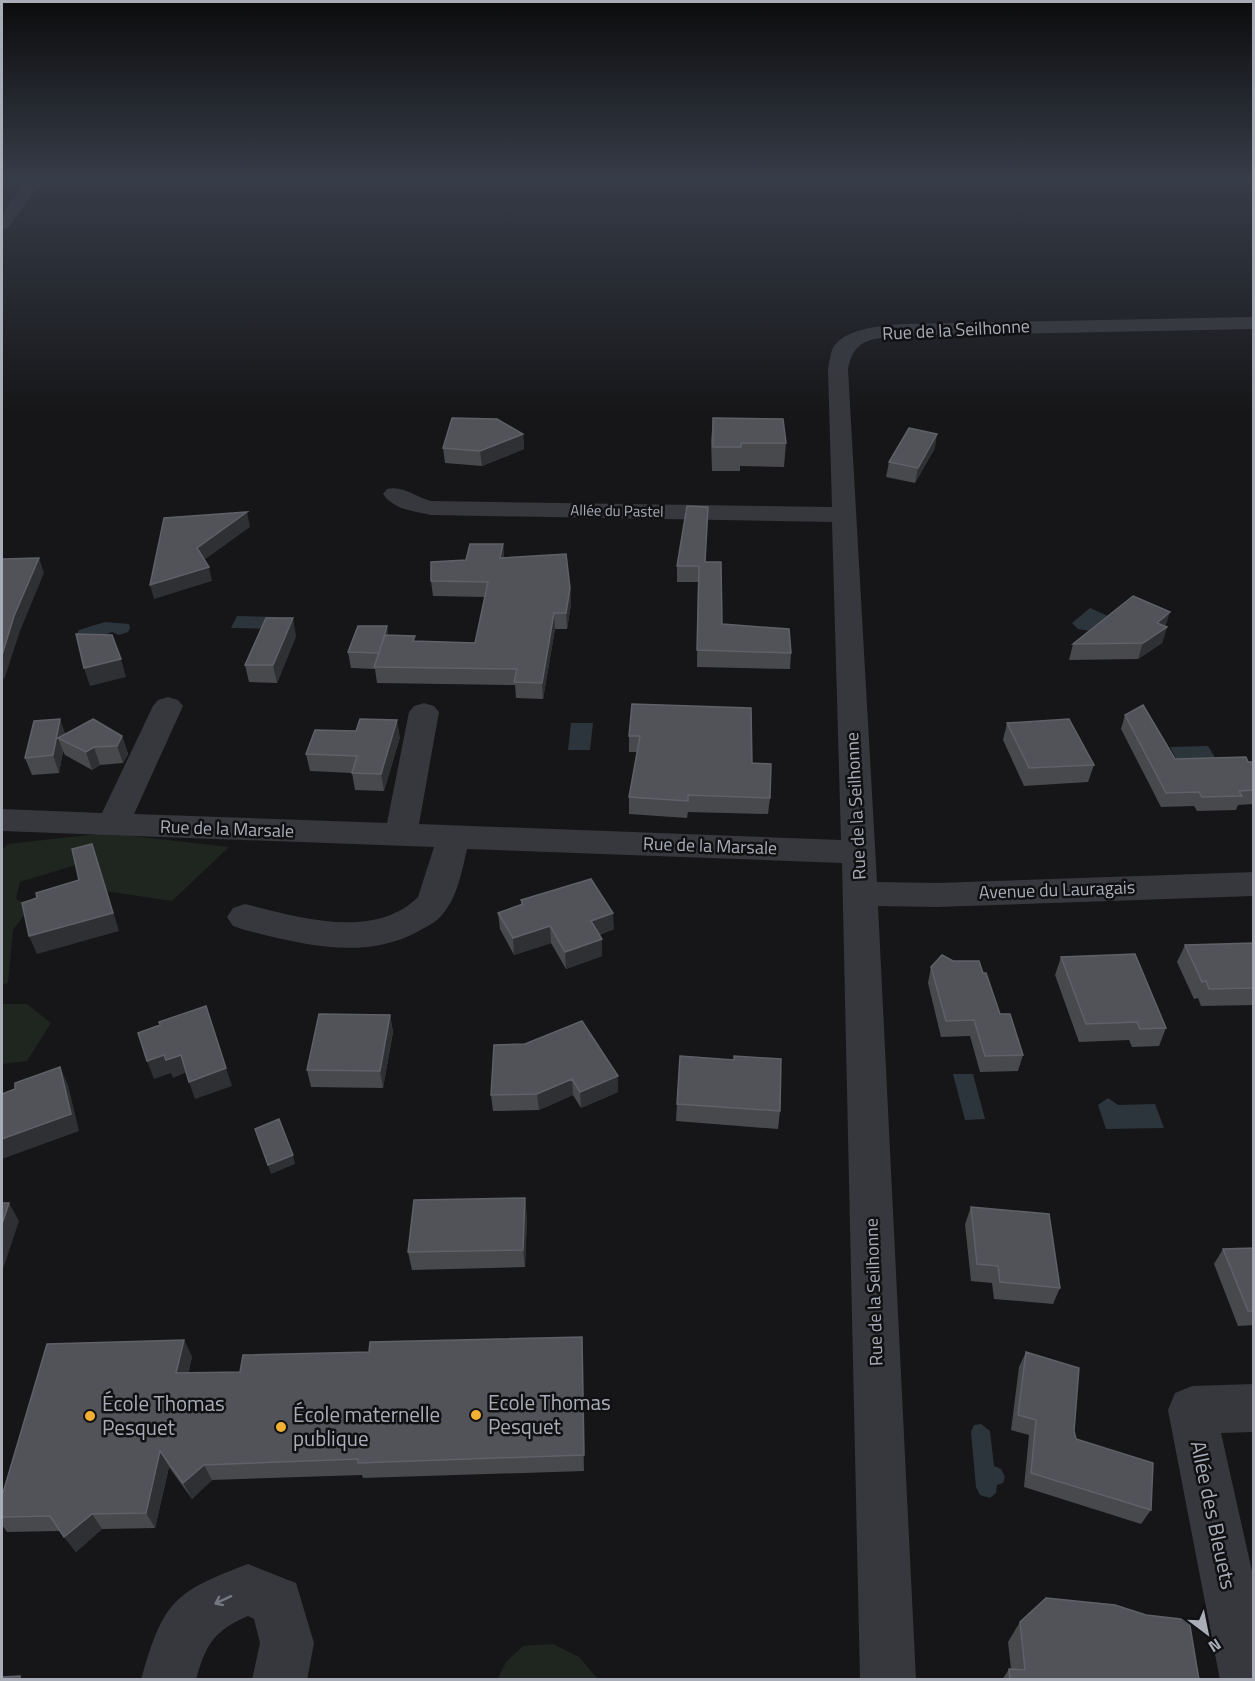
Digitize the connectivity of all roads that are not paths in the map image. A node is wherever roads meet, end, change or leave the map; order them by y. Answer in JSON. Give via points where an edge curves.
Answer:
{"nodes":[{"id":1,"x":1254,"y":323,"type":"edge"},
{"id":2,"x":395,"y":494,"type":"dead end"},
{"id":3,"x":843,"y":515,"type":"junction"},
{"id":4,"x":168,"y":706,"type":"dead end"},
{"id":5,"x":424,"y":712,"type":"dead end"},
{"id":6,"x":2,"y":820,"type":"edge"},
{"id":7,"x":113,"y":824,"type":"junction"},
{"id":8,"x":401,"y":835,"type":"junction"},
{"id":9,"x":453,"y":837,"type":"junction"},
{"id":10,"x":858,"y":852,"type":"junction"},
{"id":11,"x":1254,"y":884,"type":"edge"},
{"id":12,"x":860,"y":894,"type":"junction"},
{"id":13,"x":245,"y":917,"type":"dead end"},
{"id":14,"x":1254,"y":1408,"type":"edge"},
{"id":15,"x":168,"y":1680,"type":"edge"},
{"id":16,"x":279,"y":1680,"type":"edge"},
{"id":17,"x":888,"y":1680,"type":"edge"},
{"id":18,"x":1248,"y":1680,"type":"edge"}],
"edges":[{"from":1,"to":3,"type":"street","name":"Rue de la Seilhonne","via":[[926,328],[879,332],[850,342],[842,350],[838,369]]},
{"from":2,"to":3,"type":"street","name":"Allée du Pastel","via":[[431,508]]},
{"from":3,"to":10,"type":"street","name":"Rue de la Seilhonne"},
{"from":4,"to":7,"type":"street"},
{"from":5,"to":8,"type":"street"},
{"from":6,"to":7,"type":"street","name":"Rue de la Marsale"},
{"from":7,"to":8,"type":"street","name":"Rue de la Marsale"},
{"from":8,"to":9,"type":"street","name":"Rue de la Marsale"},
{"from":9,"to":10,"type":"street","name":"Rue de la Marsale"},
{"from":9,"to":13,"type":"street","via":[[429,908],[408,922],[383,931],[322,933]]},
{"from":10,"to":12,"type":"street","name":"Rue de la Seilhonne"},
{"from":11,"to":12,"type":"street","name":"Avenue du Lauragais"},
{"from":12,"to":17,"type":"street","name":"Rue de la Seilhonne"},
{"from":14,"to":18,"type":"street","name":"Allée des Bleuets","via":[[1192,1410]]},
{"from":16,"to":15,"type":"street","one_way":true,"via":[[287,1643],[277,1602],[248,1590],[222,1599],[185,1627]]}]}
